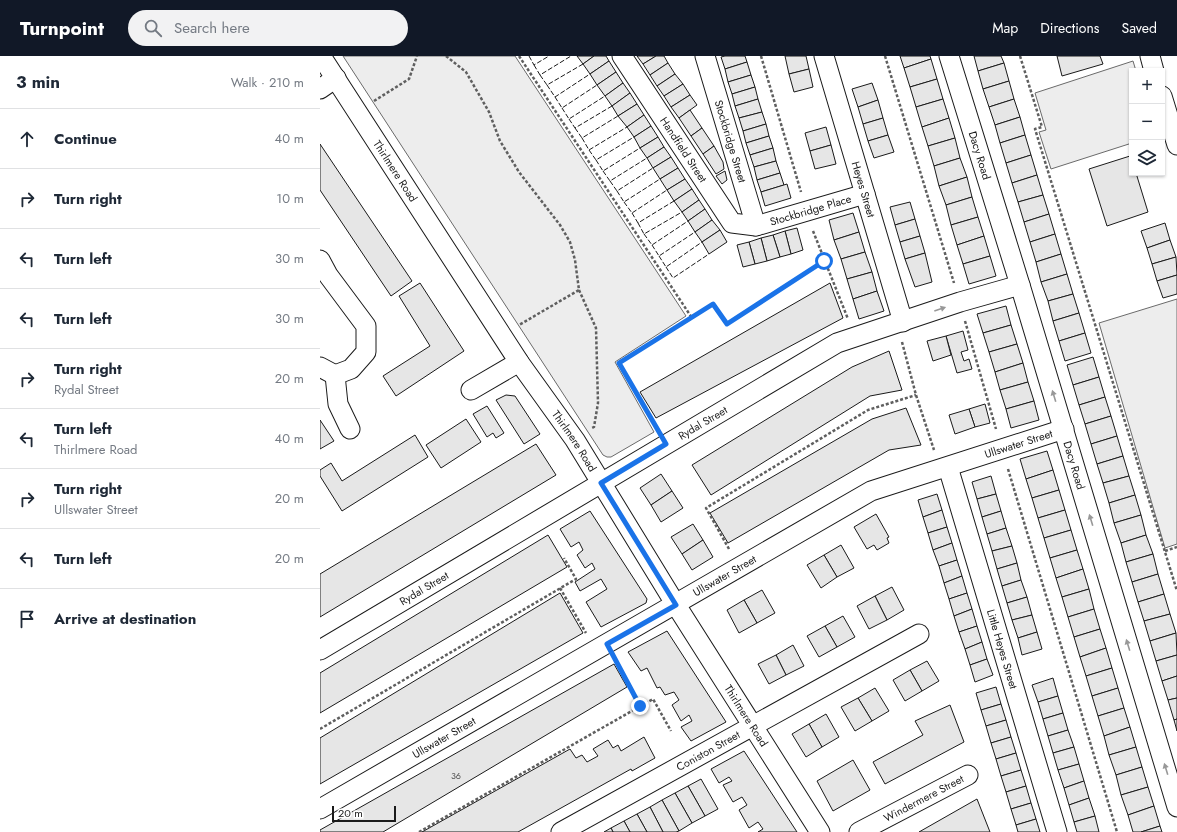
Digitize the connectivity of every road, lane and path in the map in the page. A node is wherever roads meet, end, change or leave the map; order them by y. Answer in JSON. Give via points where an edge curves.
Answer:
{"nodes":[{"id":1,"x":321,"y":56,"type":"edge"},
{"id":2,"x":417,"y":56,"type":"edge"},
{"id":3,"x":446,"y":56,"type":"edge"},
{"id":4,"x":519,"y":56,"type":"edge"},
{"id":5,"x":622,"y":56,"type":"edge"},
{"id":6,"x":705,"y":56,"type":"edge"},
{"id":7,"x":824,"y":56,"type":"edge"},
{"id":8,"x":949,"y":56,"type":"edge"},
{"id":9,"x":1020,"y":56,"type":"edge"},
{"id":10,"x":1150,"y":56,"type":"edge"},
{"id":11,"x":1153,"y":68,"type":"edge"},
{"id":12,"x":336,"y":78,"type":"junction"},
{"id":13,"x":320,"y":90,"type":"edge"},
{"id":14,"x":1164,"y":104,"type":"edge"},
{"id":15,"x":357,"y":111,"type":"junction"},
{"id":16,"x":1177,"y":144,"type":"edge"},
{"id":17,"x":865,"y":194,"type":"junction"},
{"id":18,"x":756,"y":226,"type":"junction"},
{"id":19,"x":320,"y":260,"type":"edge"},
{"id":20,"x":824,"y":261,"type":"dead end"},
{"id":21,"x":1020,"y":285,"type":"junction"},
{"id":22,"x":579,"y":290,"type":"junction"},
{"id":23,"x":692,"y":318,"type":"junction"},
{"id":24,"x":900,"y":323,"type":"junction"},
{"id":25,"x":502,"y":336,"type":"junction"},
{"id":26,"x":519,"y":362,"type":"junction"},
{"id":27,"x":327,"y":371,"type":"edge"},
{"id":28,"x":472,"y":390,"type":"dead end"},
{"id":29,"x":916,"y":395,"type":"junction"},
{"id":30,"x":350,"y":428,"type":"dead end"},
{"id":31,"x":1064,"y":429,"type":"junction"},
{"id":32,"x":575,"y":440,"type":"junction"},
{"id":33,"x":666,"y":444,"type":"junction"},
{"id":34,"x":945,"y":468,"type":"junction"},
{"id":35,"x":601,"y":483,"type":"junction"},
{"id":36,"x":1177,"y":547,"type":"edge"},
{"id":37,"x":1165,"y":552,"type":"junction"},
{"id":38,"x":564,"y":558,"type":"dead end"},
{"id":39,"x":740,"y":567,"type":"junction"},
{"id":40,"x":560,"y":588,"type":"junction"},
{"id":41,"x":1177,"y":591,"type":"edge"},
{"id":42,"x":676,"y":605,"type":"junction"},
{"id":43,"x":919,"y":634,"type":"dead end"},
{"id":44,"x":602,"y":647,"type":"junction"},
{"id":45,"x":320,"y":650,"type":"edge"},
{"id":46,"x":640,"y":706,"type":"junction"},
{"id":47,"x":752,"y":726,"type":"junction"},
{"id":48,"x":320,"y":729,"type":"edge"},
{"id":49,"x":671,"y":731,"type":"dead end"},
{"id":50,"x":968,"y":774,"type":"dead end"},
{"id":51,"x":1177,"y":807,"type":"edge"},
{"id":52,"x":320,"y":809,"type":"edge"},
{"id":53,"x":418,"y":832,"type":"edge"},
{"id":54,"x":561,"y":832,"type":"edge"},
{"id":55,"x":820,"y":832,"type":"edge"},
{"id":56,"x":859,"y":832,"type":"edge"},
{"id":57,"x":1057,"y":832,"type":"edge"}],
"edges":[{"from":1,"to":12,"type":"street","name":"Thirlmere Road"},
{"from":2,"to":15,"type":"path","via":[[409,79]]},
{"from":3,"to":22,"type":"path","via":[[466,72],[489,112],[500,141],[519,172],[570,242]]},
{"from":4,"to":23,"type":"path"},
{"from":5,"to":18,"type":"street","name":"Handfield Street","via":[[732,223]]},
{"from":6,"to":18,"type":"street","name":"Stockbridge Street"},
{"from":7,"to":17,"type":"street","name":"Heyes Street"},
{"from":8,"to":21,"type":"street","name":"Dacy Road"},
{"from":9,"to":37,"type":"path","via":[[1042,127],[1035,129]]},
{"from":10,"to":11,"type":"street"},
{"from":12,"to":13,"type":"street"},
{"from":12,"to":15,"type":"street","name":"Thirlmere Road"},
{"from":14,"to":16,"type":"street"},
{"from":15,"to":25,"type":"street","name":"Thirlmere Road"},
{"from":17,"to":18,"type":"street","name":"Stockbridge Place"},
{"from":17,"to":24,"type":"street","name":"Heyes Street"},
{"from":19,"to":27,"type":"street","via":[[328,275],[366,326],[366,352],[351,369]]},
{"from":20,"to":23,"type":"path","via":[[727,324],[713,304]]},
{"from":24,"to":21,"type":"street","name":"Rydal Street","one_way":true},
{"from":31,"to":21,"type":"street","name":"Dacy Road","one_way":true},
{"from":22,"to":25,"type":"path"},
{"from":22,"to":32,"type":"path","via":[[596,328],[598,403],[594,427]]},
{"from":23,"to":33,"type":"path","via":[[619,363]]},
{"from":24,"to":29,"type":"path"},
{"from":24,"to":33,"type":"street","name":"Rydal Street","via":[[837,343]]},
{"from":25,"to":26,"type":"street","name":"Thirlmere Road"},
{"from":26,"to":28,"type":"street"},
{"from":26,"to":32,"type":"street","name":"Thirlmere Road"},
{"from":27,"to":30,"type":"street","via":[[338,404]]},
{"from":29,"to":34,"type":"path"},
{"from":29,"to":39,"type":"path","via":[[868,410],[706,508]]},
{"from":31,"to":34,"type":"street","name":"Ullswater Street"},
{"from":51,"to":31,"type":"street","name":"Dacy Road","one_way":true},
{"from":32,"to":35,"type":"street","name":"Thirlmere Road"},
{"from":33,"to":35,"type":"street","name":"Rydal Street"},
{"from":34,"to":39,"type":"street","name":"Ullswater Street","via":[[871,491]]},
{"from":34,"to":57,"type":"street","name":"Little Heyes Street"},
{"from":35,"to":42,"type":"street","name":"Thirlmere Road"},
{"from":35,"to":45,"type":"street","name":"Rydal Street"},
{"from":36,"to":37,"type":"path"},
{"from":37,"to":41,"type":"path"},
{"from":38,"to":40,"type":"path","via":[[576,579]]},
{"from":39,"to":42,"type":"street","name":"Ullswater Street"},
{"from":40,"to":44,"type":"path"},
{"from":40,"to":48,"type":"path"},
{"from":42,"to":44,"type":"street","name":"Ullswater Street"},
{"from":42,"to":47,"type":"street","name":"Thirlmere Road"},
{"from":43,"to":47,"type":"street","name":"Coniston Street"},
{"from":44,"to":46,"type":"path"},
{"from":44,"to":52,"type":"street","name":"Ullswater Street"},
{"from":46,"to":49,"type":"path","via":[[653,699]]},
{"from":46,"to":53,"type":"path"},
{"from":47,"to":54,"type":"street","name":"Coniston Street"},
{"from":47,"to":55,"type":"street","name":"Thirlmere Road"},
{"from":50,"to":56,"type":"street","name":"Windermere Street"}]}
